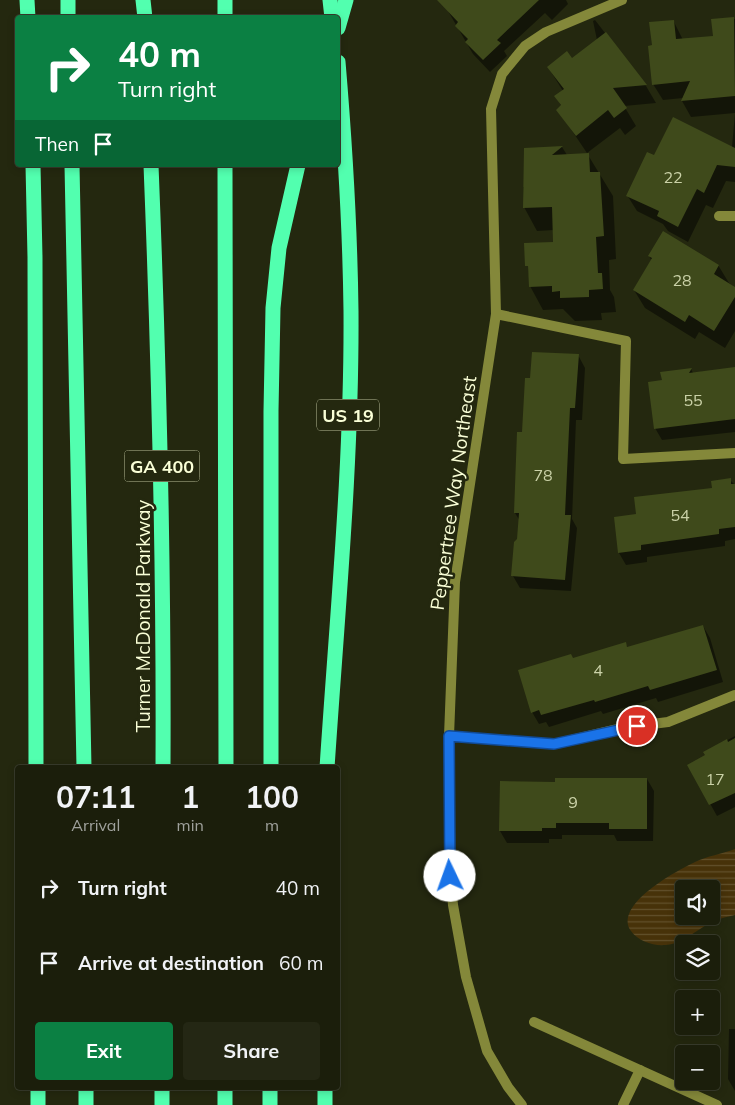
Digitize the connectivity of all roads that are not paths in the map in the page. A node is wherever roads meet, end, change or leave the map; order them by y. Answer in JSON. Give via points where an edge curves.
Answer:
{"nodes":[{"id":1,"x":27,"y":0,"type":"edge"},
{"id":2,"x":68,"y":0,"type":"edge"},
{"id":3,"x":142,"y":0,"type":"edge"},
{"id":4,"x":146,"y":0,"type":"edge"},
{"id":5,"x":225,"y":0,"type":"edge"},
{"id":6,"x":330,"y":0,"type":"edge"},
{"id":7,"x":346,"y":0,"type":"edge"},
{"id":8,"x":622,"y":0,"type":"edge"},
{"id":9,"x":28,"y":15,"type":"edge"},
{"id":10,"x":68,"y":15,"type":"edge"},
{"id":11,"x":144,"y":15,"type":"edge"},
{"id":12,"x":145,"y":15,"type":"edge"},
{"id":13,"x":225,"y":15,"type":"edge"},
{"id":14,"x":332,"y":15,"type":"edge"},
{"id":15,"x":340,"y":21,"type":"edge"},
{"id":16,"x":340,"y":85,"type":"edge"},
{"id":17,"x":33,"y":167,"type":"edge"},
{"id":18,"x":72,"y":167,"type":"edge"},
{"id":19,"x":151,"y":167,"type":"edge"},
{"id":20,"x":225,"y":167,"type":"edge"},
{"id":21,"x":298,"y":167,"type":"edge"},
{"id":22,"x":720,"y":216,"type":"dead end"},
{"id":23,"x":735,"y":216,"type":"edge"},
{"id":24,"x":496,"y":314,"type":"junction"},
{"id":25,"x":735,"y":453,"type":"edge"},
{"id":26,"x":735,"y":695,"type":"edge"},
{"id":27,"x":449,"y":736,"type":"junction"},
{"id":28,"x":36,"y":765,"type":"edge"},
{"id":29,"x":84,"y":765,"type":"edge"},
{"id":30,"x":163,"y":765,"type":"edge"},
{"id":31,"x":226,"y":765,"type":"edge"},
{"id":32,"x":271,"y":765,"type":"edge"},
{"id":33,"x":326,"y":765,"type":"edge"},
{"id":34,"x":534,"y":1022,"type":"dead end"},
{"id":35,"x":640,"y":1070,"type":"junction"},
{"id":36,"x":38,"y":1090,"type":"edge"},
{"id":37,"x":86,"y":1090,"type":"edge"},
{"id":38,"x":162,"y":1090,"type":"edge"},
{"id":39,"x":225,"y":1090,"type":"edge"},
{"id":40,"x":270,"y":1090,"type":"edge"},
{"id":41,"x":325,"y":1090,"type":"edge"},
{"id":42,"x":38,"y":1105,"type":"edge"},
{"id":43,"x":86,"y":1105,"type":"edge"},
{"id":44,"x":162,"y":1105,"type":"edge"},
{"id":45,"x":225,"y":1105,"type":"edge"},
{"id":46,"x":270,"y":1105,"type":"edge"},
{"id":47,"x":325,"y":1105,"type":"edge"},
{"id":48,"x":522,"y":1105,"type":"edge"},
{"id":49,"x":623,"y":1105,"type":"edge"},
{"id":50,"x":717,"y":1105,"type":"edge"}],
"edges":[{"from":1,"to":9,"type":"highway"},
{"from":2,"to":10,"type":"highway"},
{"from":3,"to":11,"type":"highway"},
{"from":4,"to":12,"type":"highway"},
{"from":5,"to":13,"type":"highway"},
{"from":6,"to":14,"type":"highway"},
{"from":7,"to":15,"type":"highway"},
{"from":8,"to":24,"type":"street","name":"Peppertree Way Northeast","via":[[546,32],[526,46],[502,74],[492,109]]},
{"from":16,"to":33,"type":"highway","number":"US 19","via":[[348,175],[351,313],[343,529]]},
{"from":17,"to":28,"type":"highway"},
{"from":18,"to":29,"type":"highway"},
{"from":19,"to":30,"type":"highway","name":"Turner McDonald Parkway","number":"GA 400","via":[[161,416]]},
{"from":20,"to":31,"type":"highway"},
{"from":21,"to":32,"type":"highway","via":[[279,248],[273,308]]},
{"from":22,"to":23,"type":"street"},
{"from":24,"to":25,"type":"street","via":[[626,341],[623,459]]},
{"from":24,"to":27,"type":"street","name":"Peppertree Way Northeast","via":[[455,582]]},
{"from":26,"to":27,"type":"street","via":[[668,722],[621,728],[554,744]]},
{"from":27,"to":48,"type":"street","name":"Peppertree Way Northeast","via":[[449,862],[466,978],[487,1051]]},
{"from":34,"to":35,"type":"street"},
{"from":35,"to":49,"type":"street"},
{"from":35,"to":50,"type":"street"},
{"from":36,"to":42,"type":"highway"},
{"from":37,"to":43,"type":"highway"},
{"from":38,"to":44,"type":"highway"},
{"from":39,"to":45,"type":"highway"},
{"from":40,"to":46,"type":"highway"},
{"from":41,"to":47,"type":"highway"}]}
